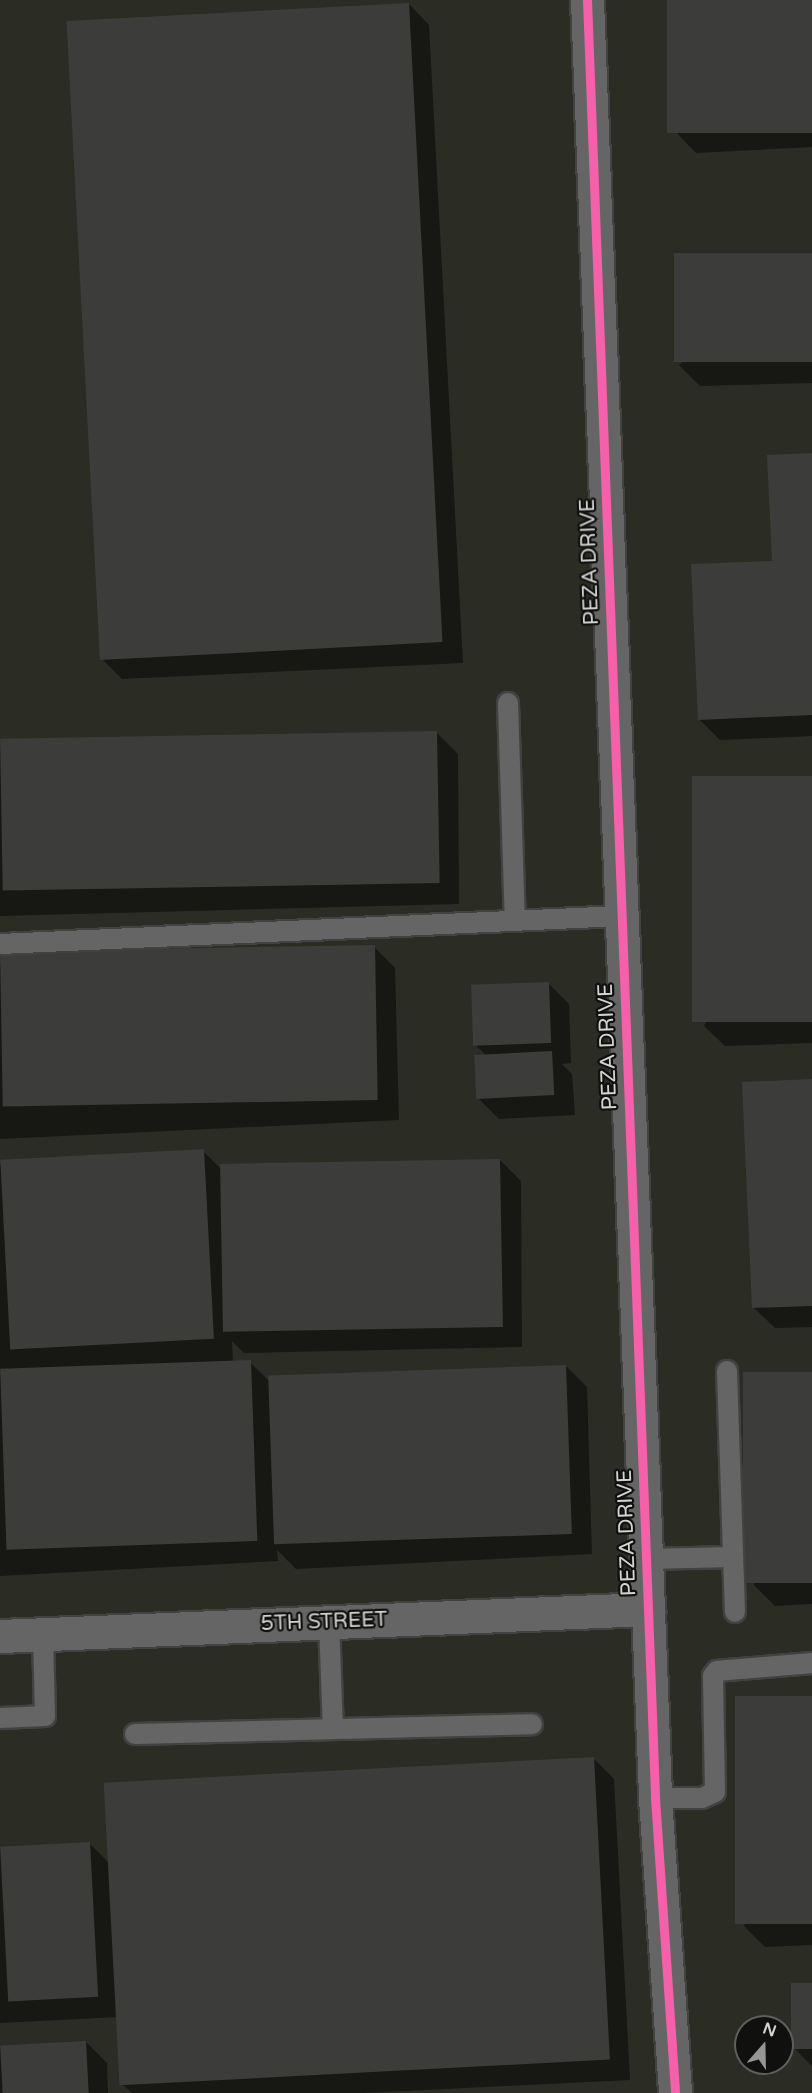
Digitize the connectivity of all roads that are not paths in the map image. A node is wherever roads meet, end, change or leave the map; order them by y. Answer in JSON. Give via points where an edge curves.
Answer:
{"nodes":[{"id":1,"x":587,"y":0,"type":"edge"},
{"id":2,"x":508,"y":703,"type":"dead end"},
{"id":3,"x":622,"y":916,"type":"junction"},
{"id":4,"x":515,"y":921,"type":"junction"},
{"id":5,"x":0,"y":944,"type":"edge"},
{"id":6,"x":727,"y":1371,"type":"dead end"},
{"id":7,"x":732,"y":1557,"type":"junction"},
{"id":8,"x":645,"y":1560,"type":"junction"},
{"id":9,"x":648,"y":1609,"type":"junction"},
{"id":10,"x":735,"y":1612,"type":"dead end"},
{"id":11,"x":329,"y":1622,"type":"junction"},
{"id":12,"x":43,"y":1634,"type":"junction"},
{"id":13,"x":0,"y":1636,"type":"edge"},
{"id":14,"x":812,"y":1663,"type":"edge"},
{"id":15,"x":0,"y":1718,"type":"edge"},
{"id":16,"x":532,"y":1724,"type":"dead end"},
{"id":17,"x":333,"y":1729,"type":"junction"},
{"id":18,"x":135,"y":1734,"type":"dead end"},
{"id":19,"x":655,"y":1798,"type":"junction"},
{"id":20,"x":675,"y":2093,"type":"edge"}],
"edges":[{"from":1,"to":3,"type":"street","name":"PEZA DRIVE"},
{"from":2,"to":4,"type":"lane"},
{"from":3,"to":4,"type":"lane"},
{"from":3,"to":8,"type":"street","name":"PEZA DRIVE"},
{"from":4,"to":5,"type":"lane"},
{"from":6,"to":7,"type":"lane"},
{"from":7,"to":8,"type":"lane"},
{"from":7,"to":10,"type":"lane"},
{"from":8,"to":9,"type":"street","name":"PEZA DRIVE"},
{"from":9,"to":11,"type":"street","name":"5TH STREET"},
{"from":9,"to":19,"type":"street","name":"PEZA DRIVE"},
{"from":11,"to":12,"type":"street","name":"5TH STREET"},
{"from":11,"to":17,"type":"lane"},
{"from":12,"to":13,"type":"street","name":"5TH STREET"},
{"from":12,"to":15,"type":"lane","via":[[45,1716]]},
{"from":14,"to":19,"type":"lane","via":[[717,1671],[713,1676],[715,1792],[702,1798]]},
{"from":16,"to":17,"type":"lane"},
{"from":17,"to":18,"type":"lane"},
{"from":19,"to":20,"type":"street","name":"PEZA DRIVE"}]}
